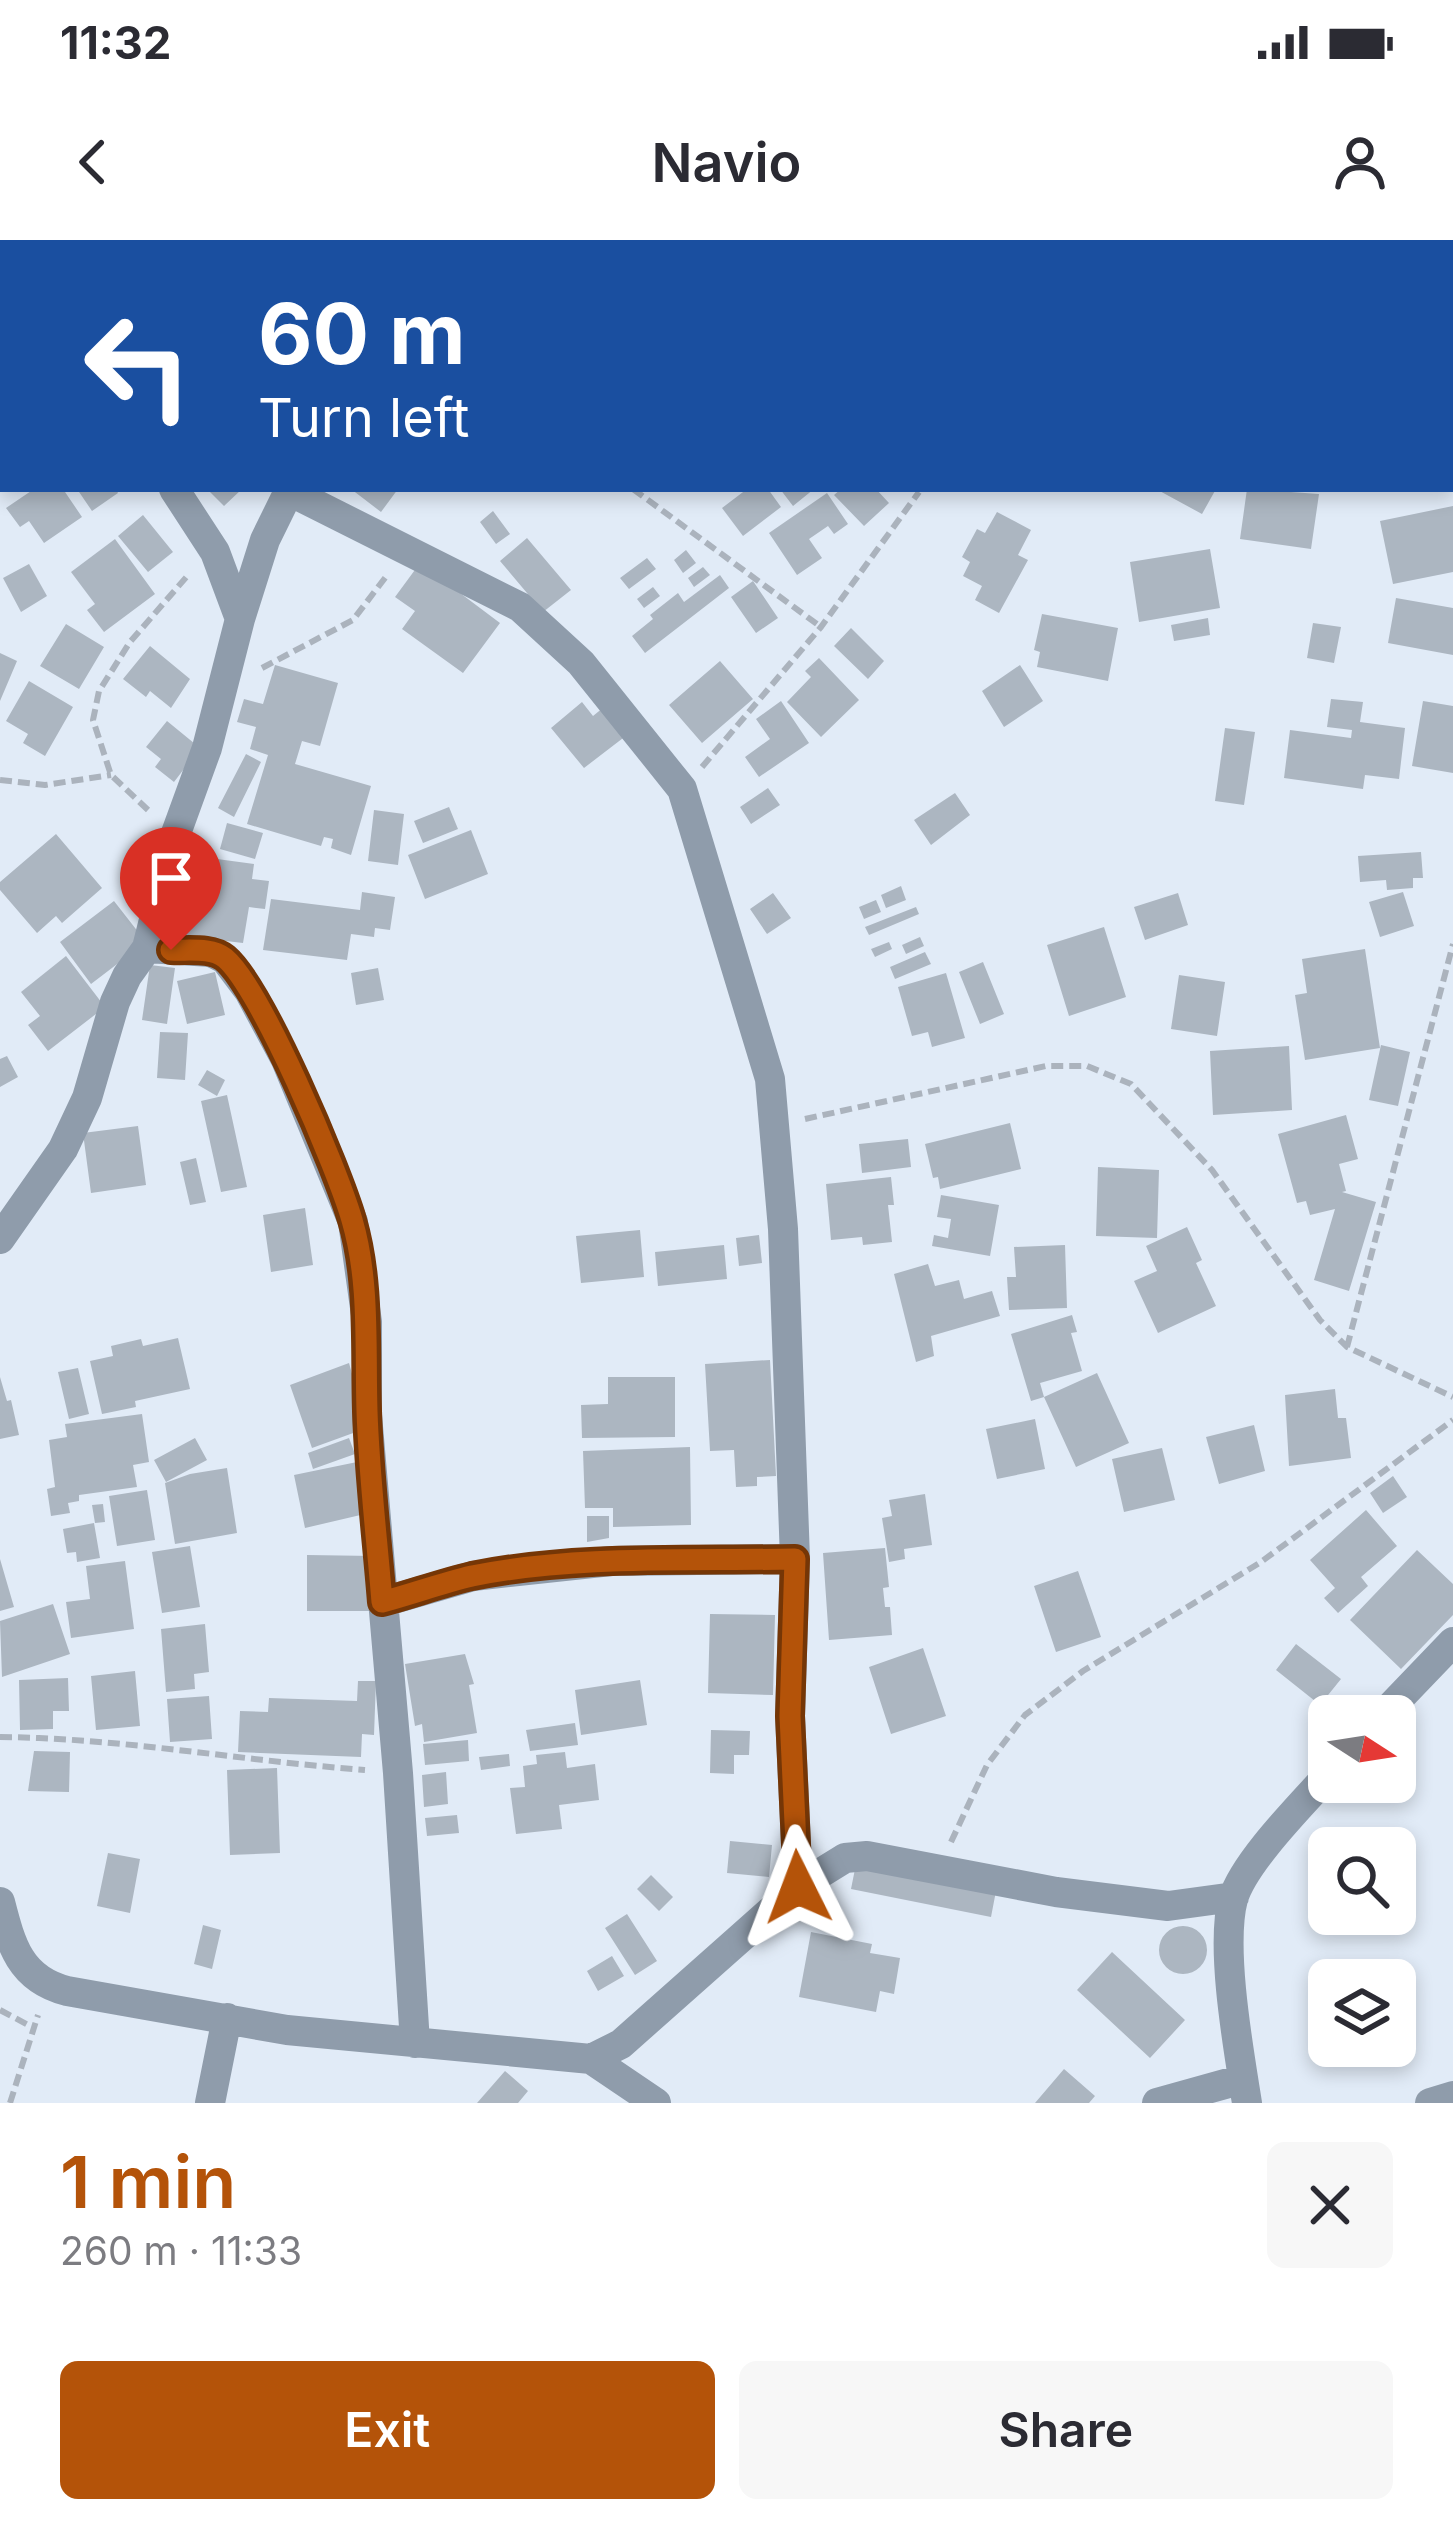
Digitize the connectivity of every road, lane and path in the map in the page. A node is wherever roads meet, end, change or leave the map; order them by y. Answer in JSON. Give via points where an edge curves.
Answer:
{"nodes":[{"id":1,"x":176,"y":492,"type":"edge"},
{"id":2,"x":289,"y":492,"type":"edge"},
{"id":3,"x":294,"y":492,"type":"edge"},
{"id":4,"x":637,"y":492,"type":"edge"},
{"id":5,"x":919,"y":492,"type":"dead end"},
{"id":6,"x":412,"y":551,"type":"junction"},
{"id":7,"x":215,"y":553,"type":"junction"},
{"id":8,"x":240,"y":619,"type":"junction"},
{"id":9,"x":821,"y":627,"type":"junction"},
{"id":10,"x":216,"y":700,"type":"junction"},
{"id":11,"x":111,"y":775,"type":"junction"},
{"id":12,"x":0,"y":780,"type":"edge"},
{"id":13,"x":682,"y":789,"type":"junction"},
{"id":14,"x":175,"y":836,"type":"junction"},
{"id":15,"x":1453,"y":944,"type":"edge"},
{"id":16,"x":147,"y":948,"type":"junction"},
{"id":17,"x":776,"y":1126,"type":"junction"},
{"id":18,"x":0,"y":1239,"type":"edge"},
{"id":19,"x":1347,"y":1347,"type":"junction"},
{"id":20,"x":1453,"y":1397,"type":"edge"},
{"id":21,"x":1453,"y":1420,"type":"edge"},
{"id":22,"x":795,"y":1559,"type":"junction"},
{"id":23,"x":382,"y":1602,"type":"junction"},
{"id":24,"x":1453,"y":1642,"type":"edge"},
{"id":25,"x":1402,"y":1695,"type":"edge"},
{"id":26,"x":0,"y":1737,"type":"edge"},
{"id":27,"x":398,"y":1773,"type":"junction"},
{"id":28,"x":1308,"y":1798,"type":"edge"},
{"id":29,"x":938,"y":1870,"type":"junction"},
{"id":30,"x":798,"y":1887,"type":"junction"},
{"id":31,"x":1234,"y":1898,"type":"junction"},
{"id":32,"x":0,"y":1902,"type":"edge"},
{"id":33,"x":47,"y":1986,"type":"junction"},
{"id":34,"x":0,"y":2010,"type":"edge"},
{"id":35,"x":227,"y":2018,"type":"junction"},
{"id":36,"x":34,"y":2029,"type":"junction"},
{"id":37,"x":415,"y":2043,"type":"junction"},
{"id":38,"x":590,"y":2059,"type":"junction"},
{"id":39,"x":1245,"y":2091,"type":"edge"},
{"id":40,"x":1453,"y":2096,"type":"edge"},
{"id":41,"x":10,"y":2103,"type":"edge"},
{"id":42,"x":210,"y":2103,"type":"edge"},
{"id":43,"x":656,"y":2103,"type":"edge"},
{"id":44,"x":1157,"y":2103,"type":"edge"},
{"id":45,"x":1430,"y":2103,"type":"edge"}],
"edges":[{"from":1,"to":7,"type":"street"},
{"from":2,"to":8,"type":"street"},
{"from":3,"to":6,"type":"street"},
{"from":4,"to":9,"type":"path"},
{"from":5,"to":9,"type":"path"},
{"from":6,"to":10,"type":"path","via":[[352,620]]},
{"from":6,"to":13,"type":"street","via":[[520,607],[557,639]]},
{"from":7,"to":8,"type":"street"},
{"from":7,"to":11,"type":"path","via":[[176,585],[99,691],[93,720]]},
{"from":8,"to":10,"type":"street"},
{"from":9,"to":13,"type":"path"},
{"from":10,"to":14,"type":"street"},
{"from":11,"to":12,"type":"path","via":[[45,785]]},
{"from":11,"to":14,"type":"path"},
{"from":13,"to":17,"type":"street","via":[[770,1079]]},
{"from":14,"to":16,"type":"street"},
{"from":15,"to":19,"type":"path"},
{"from":16,"to":18,"type":"street","via":[[115,1002],[63,1149]]},
{"from":16,"to":23,"type":"street","via":[[225,958],[286,1060],[353,1222],[367,1322]]},
{"from":17,"to":19,"type":"path","via":[[1025,1070],[1087,1066],[1131,1084],[1212,1170]]},
{"from":17,"to":22,"type":"street"},
{"from":19,"to":20,"type":"path"},
{"from":21,"to":29,"type":"path","via":[[1261,1562],[1025,1715],[987,1766]]},
{"from":22,"to":23,"type":"street","via":[[611,1561],[473,1576]]},
{"from":22,"to":30,"type":"street","via":[[790,1716]]},
{"from":23,"to":27,"type":"street"},
{"from":24,"to":25,"type":"street"},
{"from":26,"to":27,"type":"path"},
{"from":27,"to":37,"type":"street"},
{"from":28,"to":31,"type":"street"},
{"from":29,"to":30,"type":"street","via":[[845,1858]]},
{"from":29,"to":31,"type":"street","via":[[1168,1906]]},
{"from":30,"to":38,"type":"street","via":[[621,2044]]},
{"from":31,"to":39,"type":"street","via":[[1230,1946]]},
{"from":32,"to":33,"type":"street","via":[[11,1947]]},
{"from":33,"to":35,"type":"street"},
{"from":33,"to":36,"type":"path"},
{"from":34,"to":36,"type":"path"},
{"from":35,"to":37,"type":"street"},
{"from":35,"to":42,"type":"street"},
{"from":36,"to":41,"type":"path"},
{"from":37,"to":38,"type":"street"},
{"from":38,"to":43,"type":"street"},
{"from":39,"to":44,"type":"street"},
{"from":40,"to":45,"type":"street"}]}
